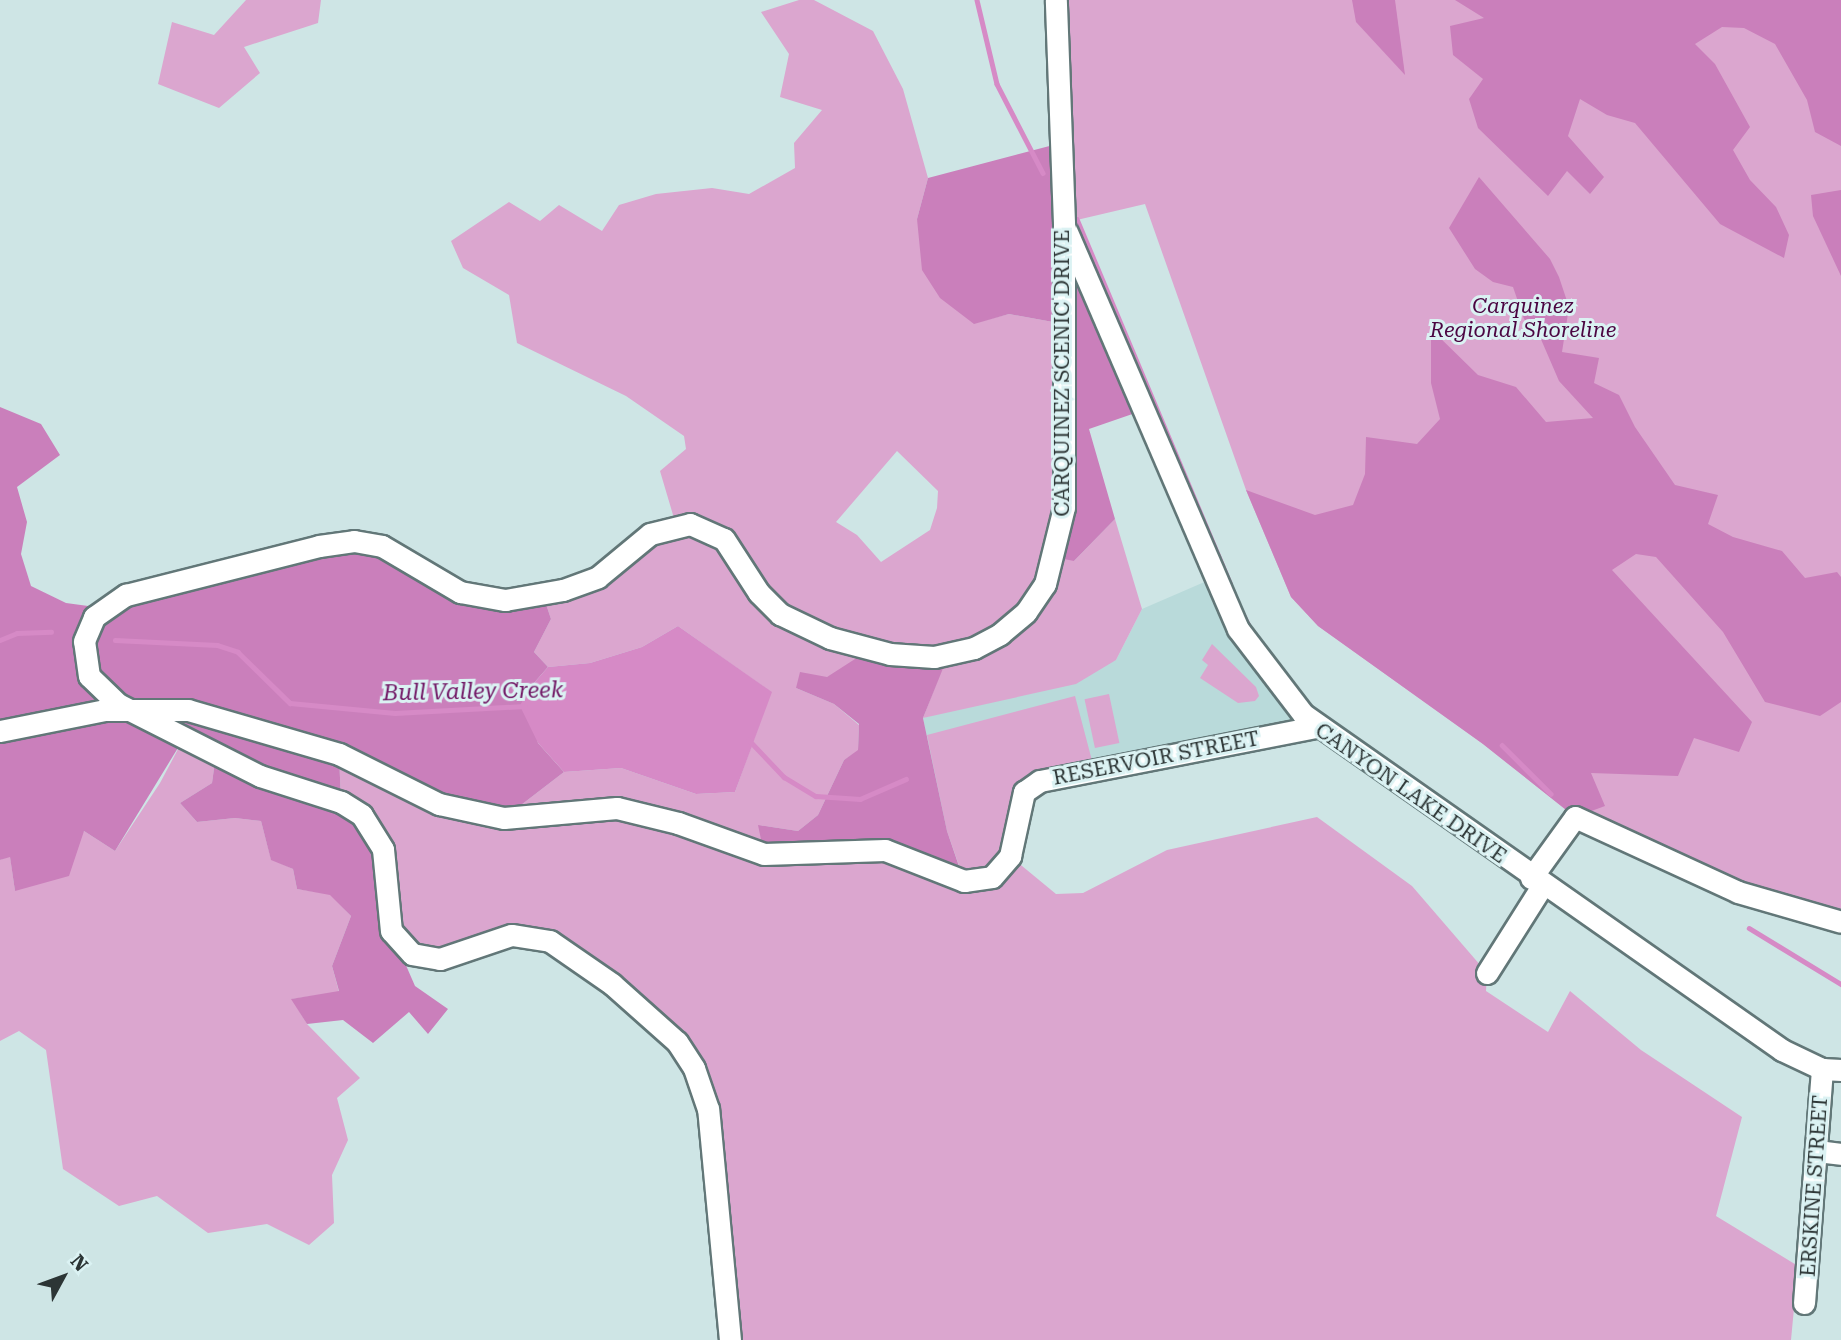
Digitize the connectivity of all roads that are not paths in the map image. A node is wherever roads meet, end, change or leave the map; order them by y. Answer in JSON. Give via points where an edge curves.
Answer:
{"nodes":[{"id":1,"x":1056,"y":0,"type":"edge"},
{"id":2,"x":1064,"y":223,"type":"junction"},
{"id":3,"x":128,"y":710,"type":"junction"},
{"id":4,"x":1316,"y":727,"type":"junction"},
{"id":5,"x":0,"y":731,"type":"edge"},
{"id":6,"x":1537,"y":882,"type":"junction"},
{"id":7,"x":1841,"y":922,"type":"edge"},
{"id":8,"x":1487,"y":973,"type":"dead end"},
{"id":9,"x":1832,"y":1069,"type":"edge"},
{"id":10,"x":1817,"y":1151,"type":"junction"},
{"id":11,"x":1841,"y":1154,"type":"edge"},
{"id":12,"x":1804,"y":1303,"type":"dead end"},
{"id":13,"x":730,"y":1340,"type":"edge"}],
"edges":[{"from":1,"to":2,"type":"street","name":"CARQUINEZ SCENIC DRIVE"},
{"from":2,"to":3,"type":"street","name":"CARQUINEZ SCENIC DRIVE","via":[[1065,486],[1061,529],[1051,569],[1037,598],[1014,623],[987,642],[948,656],[909,657],[869,650],[809,630],[769,604],[724,539],[690,524],[650,534],[598,578],[563,590],[505,600],[460,592],[396,553],[354,541],[126,595],[103,608],[88,627],[85,666],[98,688]]},
{"from":2,"to":4,"type":"street","name":"CANYON LAKE DRIVE","via":[[1238,629]]},
{"from":3,"to":4,"type":"street","name":"RESERVOIR STREET","via":[[188,710],[339,754],[439,804],[504,818],[617,808],[678,823],[764,854],[885,850],[964,881],[992,877],[1010,856],[1024,792],[1040,781]]},
{"from":3,"to":5,"type":"street","name":"RESERVOIR STREET","via":[[105,710]]},
{"from":3,"to":13,"type":"street","name":"CARQUINEZ SCENIC DRIVE","via":[[260,776],[341,802],[362,815],[383,849],[391,931],[412,954],[440,959],[498,937],[543,939],[575,954],[677,1042],[694,1068],[708,1109]]},
{"from":4,"to":6,"type":"street","name":"CANYON LAKE DRIVE"},
{"from":6,"to":7,"type":"street","via":[[1575,817],[1738,892]]},
{"from":6,"to":8,"type":"street"},
{"from":6,"to":9,"type":"street","name":"CANYON LAKE DRIVE","via":[[1782,1051]]},
{"from":9,"to":10,"type":"street","name":"ERSKINE STREET"},
{"from":10,"to":11,"type":"street"},
{"from":10,"to":12,"type":"street","name":"ERSKINE STREET"}]}
